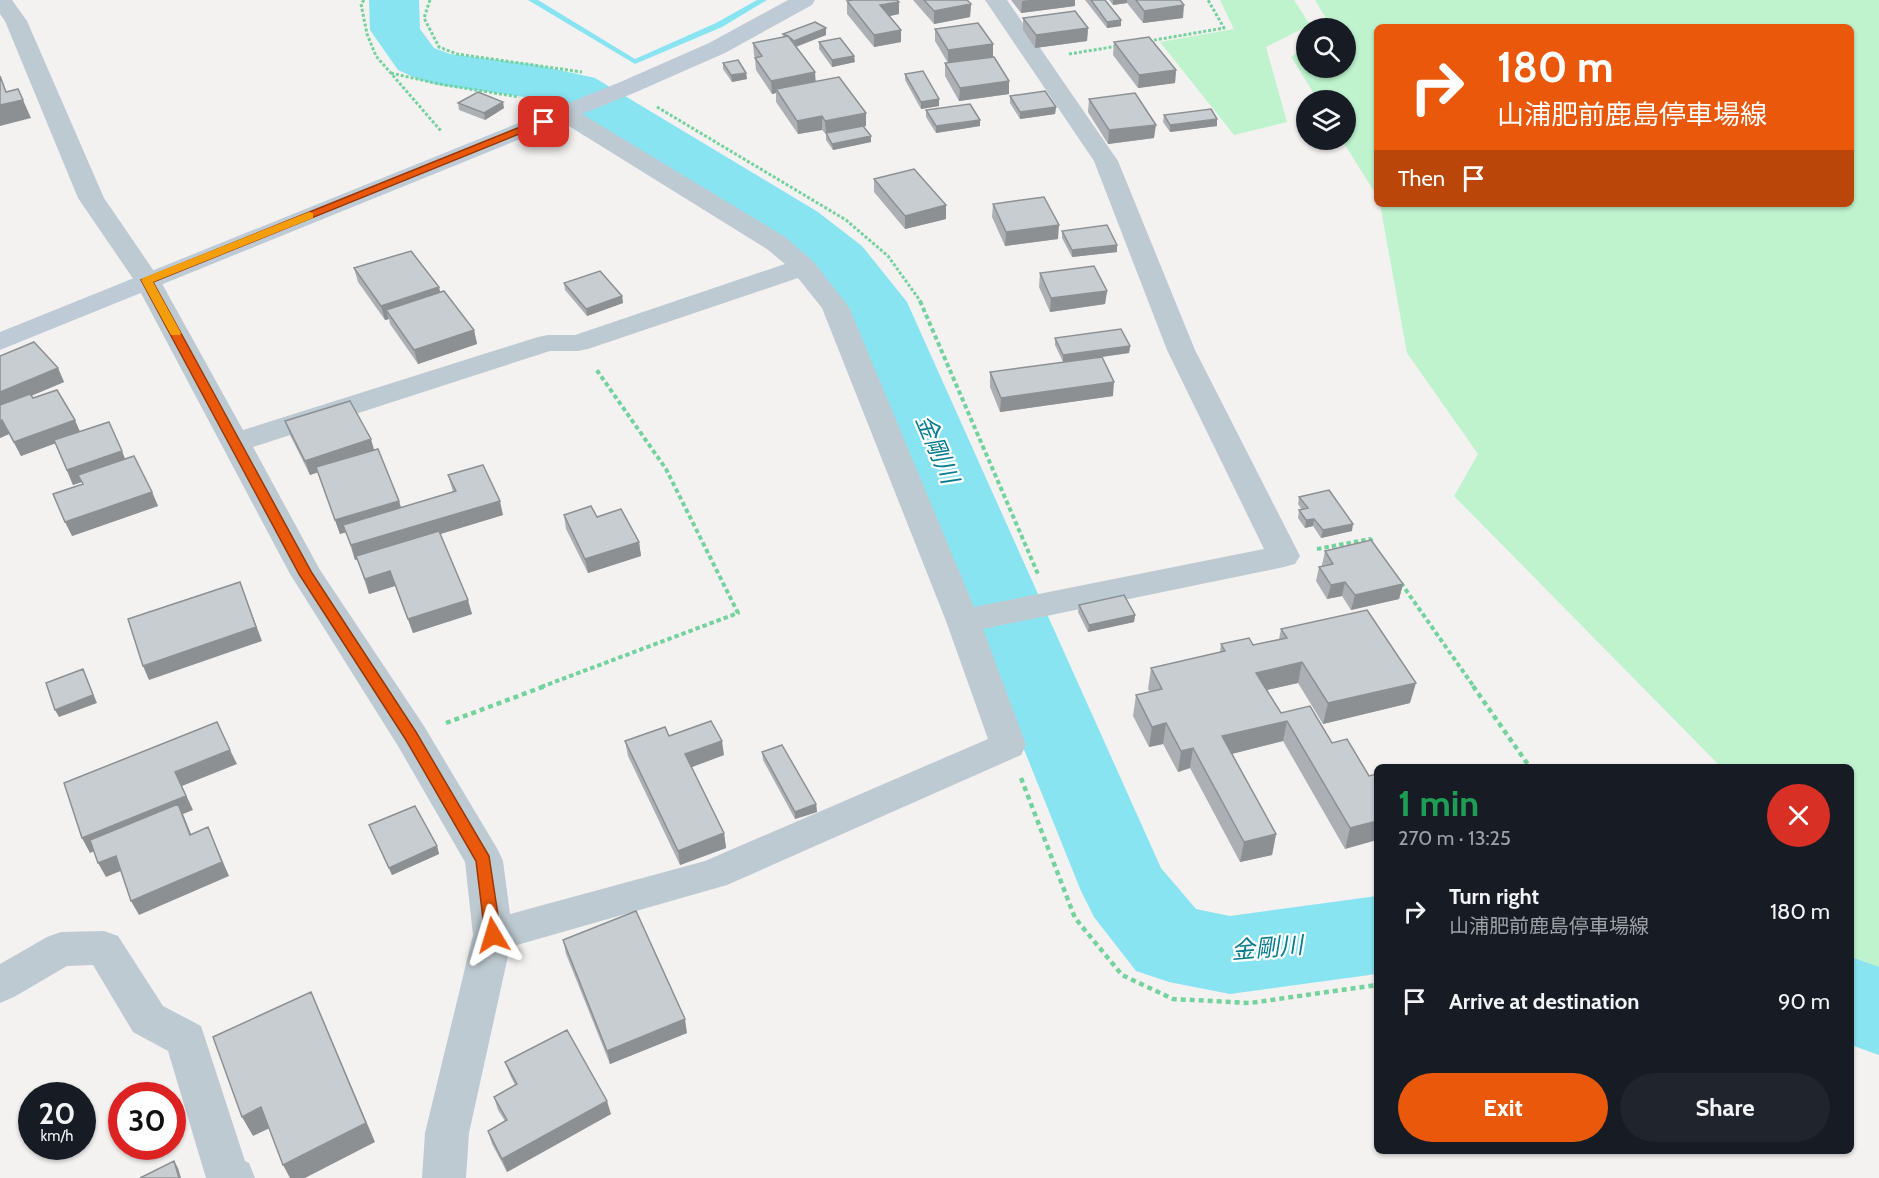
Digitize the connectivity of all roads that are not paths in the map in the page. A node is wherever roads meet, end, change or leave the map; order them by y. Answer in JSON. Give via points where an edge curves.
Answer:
{"nodes":[{"id":1,"x":1,"y":0,"type":"edge"},
{"id":2,"x":804,"y":0,"type":"edge"},
{"id":3,"x":996,"y":0,"type":"edge"},
{"id":4,"x":564,"y":113,"type":"junction"},
{"id":5,"x":804,"y":267,"type":"junction"},
{"id":6,"x":147,"y":280,"type":"junction"},
{"id":7,"x":0,"y":342,"type":"edge"},
{"id":8,"x":235,"y":443,"type":"junction"},
{"id":9,"x":963,"y":621,"type":"junction"},
{"id":10,"x":493,"y":935,"type":"junction"},
{"id":11,"x":0,"y":985,"type":"edge"},
{"id":12,"x":232,"y":1178,"type":"edge"},
{"id":13,"x":444,"y":1178,"type":"edge"}],
"edges":[{"from":1,"to":6,"type":"street","via":[[16,21],[91,198]]},
{"from":2,"to":4,"type":"main road","via":[[717,48]]},
{"from":3,"to":9,"type":"street","via":[[1106,160],[1181,350],[1284,556]]},
{"from":4,"to":5,"type":"street","via":[[776,243]]},
{"from":4,"to":6,"type":"main road"},
{"from":5,"to":8,"type":"street","via":[[578,343],[548,343]]},
{"from":5,"to":9,"type":"street","via":[[835,307]]},
{"from":6,"to":7,"type":"main road"},
{"from":6,"to":8,"type":"street"},
{"from":8,"to":10,"type":"street","via":[[306,574],[411,736],[484,861]]},
{"from":9,"to":10,"type":"street","via":[[1008,745],[712,874]]},
{"from":10,"to":13,"type":"street","via":[[447,1133]]},
{"from":11,"to":12,"type":"street","via":[[61,949],[105,948],[148,1019],[186,1039],[227,1175]]}]}
